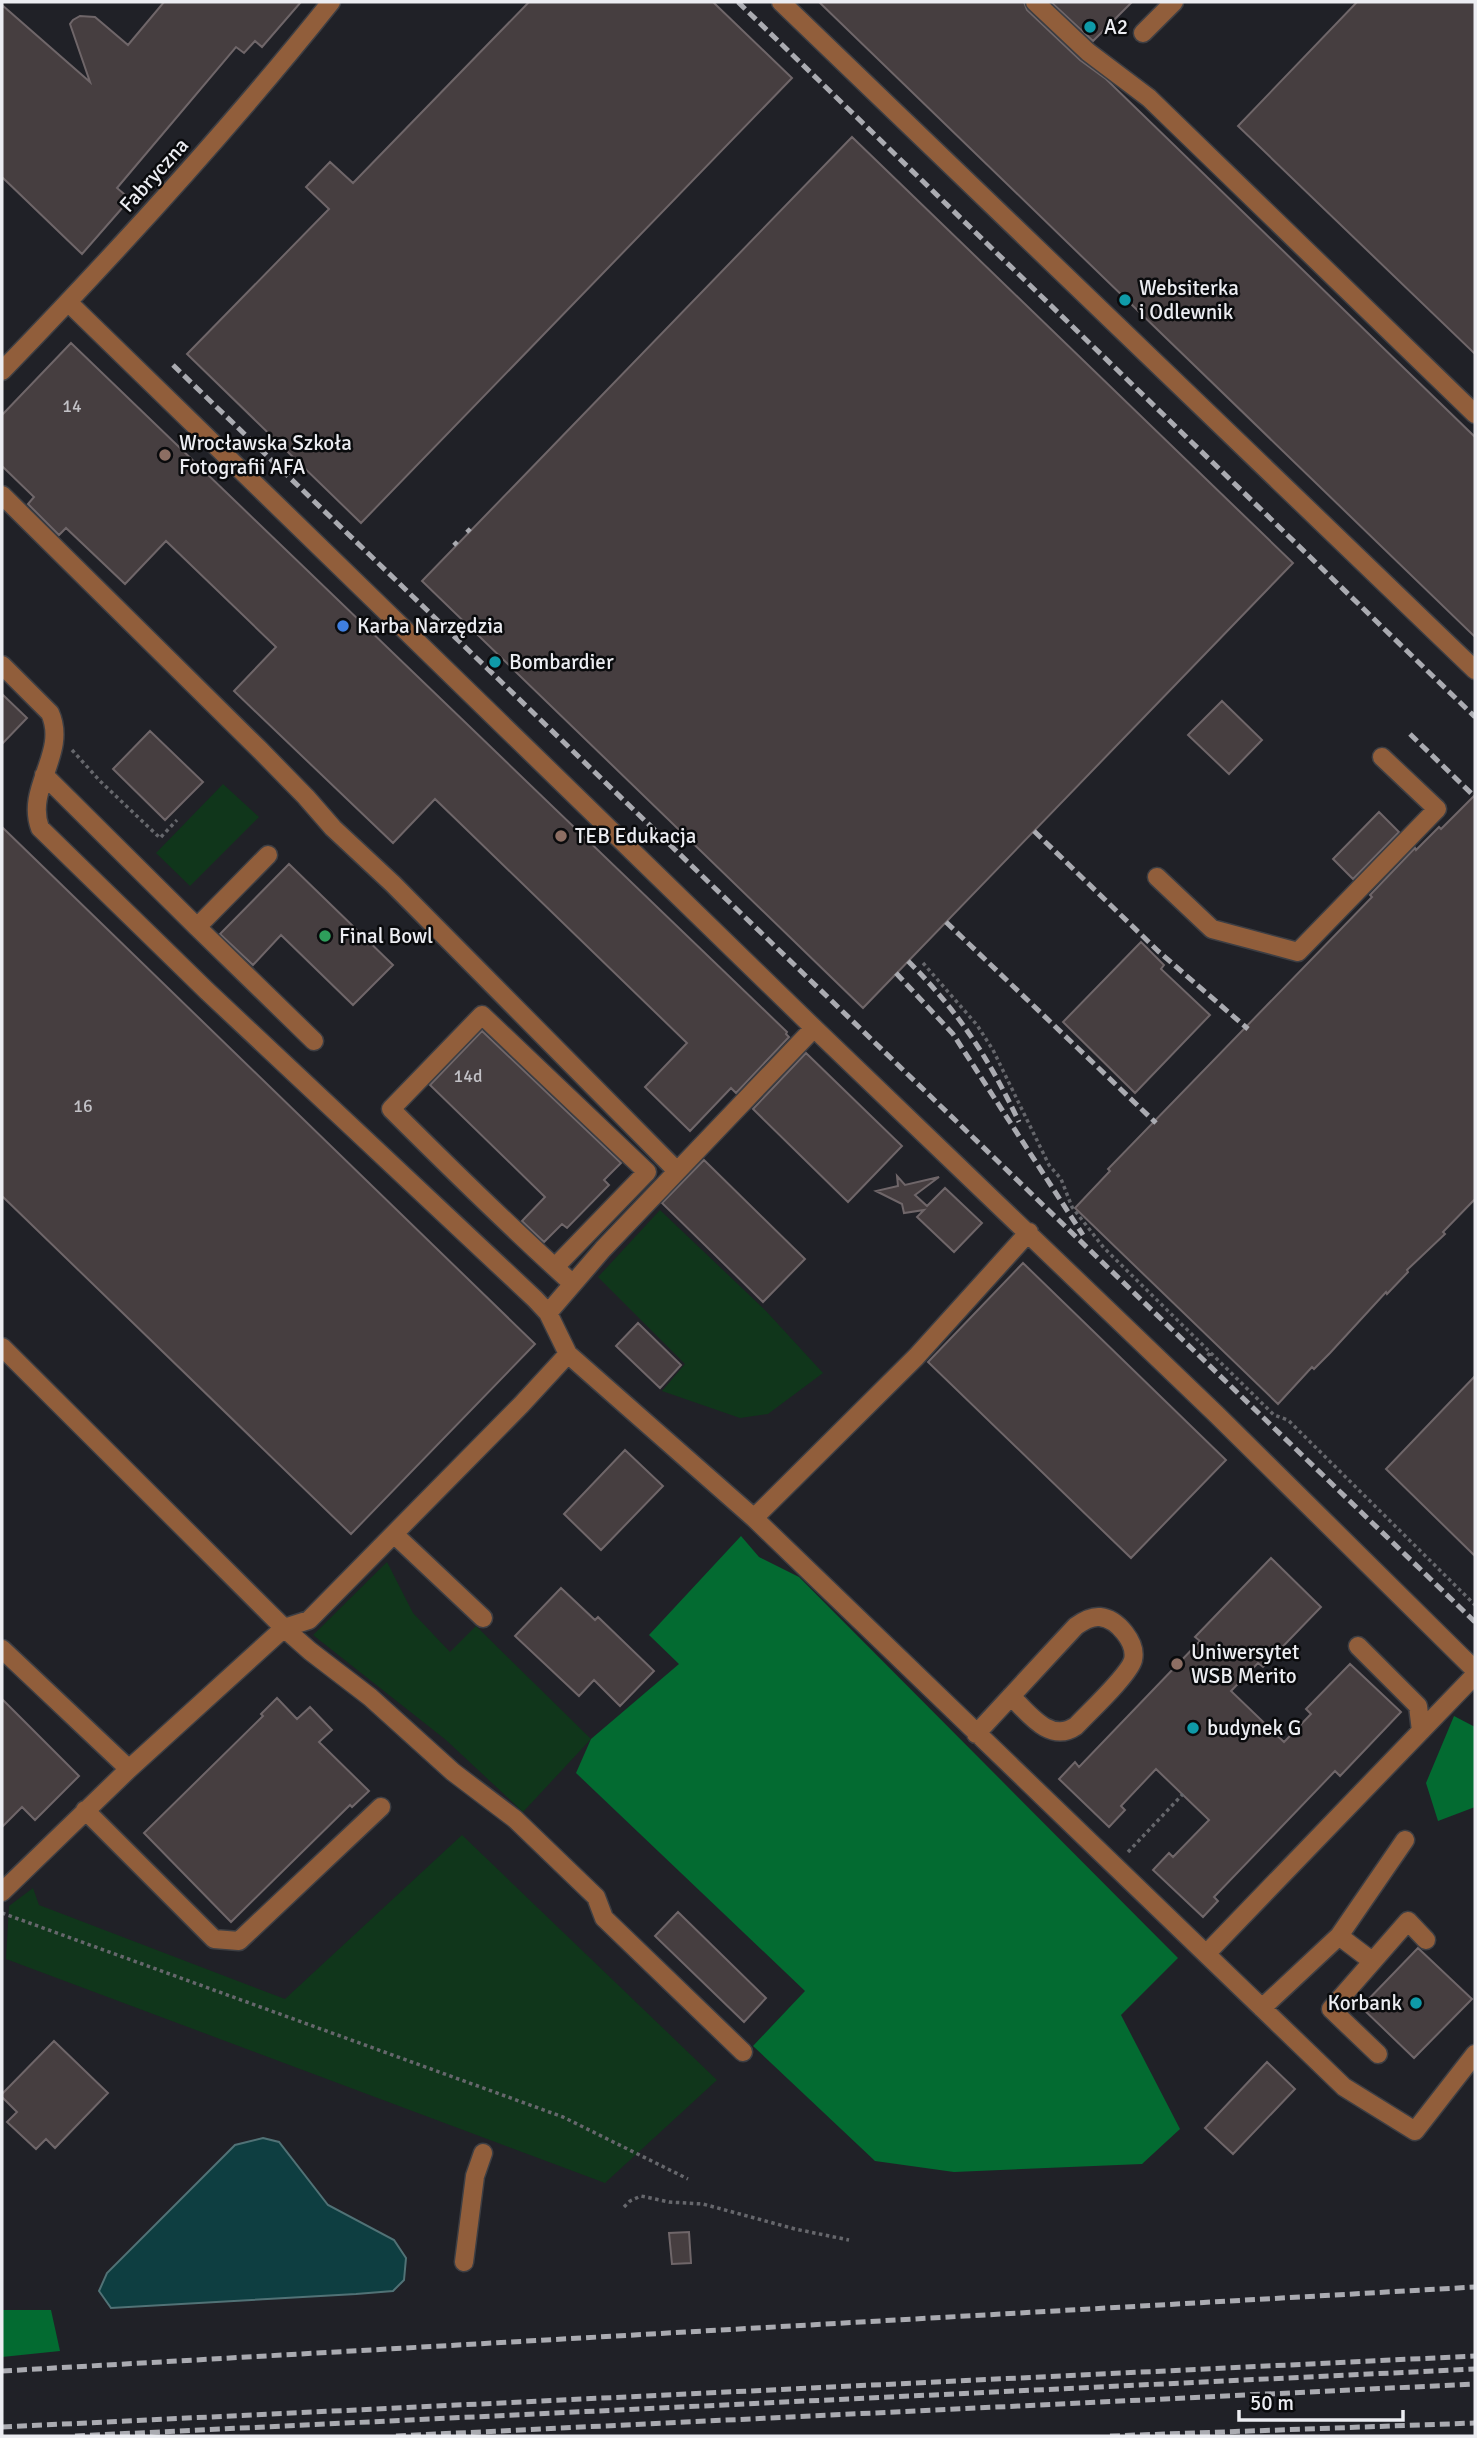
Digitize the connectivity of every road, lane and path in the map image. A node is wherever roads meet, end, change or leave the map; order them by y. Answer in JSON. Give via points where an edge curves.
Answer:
{"nodes":[{"id":1,"x":331,"y":2,"type":"edge"},
{"id":2,"x":781,"y":2,"type":"edge"},
{"id":3,"x":1035,"y":2,"type":"edge"},
{"id":4,"x":1174,"y":2,"type":"edge"},
{"id":5,"x":1143,"y":33,"type":"dead end"},
{"id":6,"x":68,"y":302,"type":"junction"},
{"id":7,"x":2,"y":371,"type":"edge"},
{"id":8,"x":1475,"y":414,"type":"edge"},
{"id":9,"x":2,"y":495,"type":"edge"},
{"id":10,"x":2,"y":665,"type":"edge"},
{"id":11,"x":1475,"y":670,"type":"edge"},
{"id":12,"x":56,"y":740,"type":"junction"},
{"id":13,"x":1382,"y":757,"type":"dead end"},
{"id":14,"x":44,"y":775,"type":"junction"},
{"id":15,"x":177,"y":820,"type":"dead end"},
{"id":16,"x":268,"y":855,"type":"dead end"},
{"id":17,"x":1157,"y":877,"type":"dead end"},
{"id":18,"x":197,"y":927,"type":"junction"},
{"id":19,"x":923,"y":962,"type":"dead end"},
{"id":20,"x":814,"y":1028,"type":"junction"},
{"id":21,"x":314,"y":1041,"type":"dead end"},
{"id":22,"x":677,"y":1171,"type":"junction"},
{"id":23,"x":1029,"y":1232,"type":"junction"},
{"id":24,"x":555,"y":1267,"type":"junction"},
{"id":25,"x":573,"y":1284,"type":"junction"},
{"id":26,"x":548,"y":1313,"type":"junction"},
{"id":27,"x":2,"y":1347,"type":"edge"},
{"id":28,"x":1210,"y":1353,"type":"junction"},
{"id":29,"x":568,"y":1354,"type":"junction"},
{"id":30,"x":1203,"y":1361,"type":"dead end"},
{"id":31,"x":754,"y":1518,"type":"junction"},
{"id":32,"x":395,"y":1535,"type":"junction"},
{"id":33,"x":1475,"y":1605,"type":"edge"},
{"id":34,"x":483,"y":1618,"type":"dead end"},
{"id":35,"x":284,"y":1628,"type":"junction"},
{"id":36,"x":1358,"y":1646,"type":"dead end"},
{"id":37,"x":2,"y":1649,"type":"edge"},
{"id":38,"x":1475,"y":1672,"type":"edge"},
{"id":39,"x":1011,"y":1696,"type":"junction"},
{"id":40,"x":1421,"y":1731,"type":"junction"},
{"id":41,"x":976,"y":1734,"type":"junction"},
{"id":42,"x":129,"y":1769,"type":"junction"},
{"id":43,"x":1183,"y":1794,"type":"dead end"},
{"id":44,"x":381,"y":1807,"type":"dead end"},
{"id":45,"x":85,"y":1810,"type":"junction"},
{"id":46,"x":1405,"y":1840,"type":"dead end"},
{"id":47,"x":1115,"y":1866,"type":"junction"},
{"id":48,"x":2,"y":1892,"type":"edge"},
{"id":49,"x":2,"y":1913,"type":"edge"},
{"id":50,"x":1339,"y":1936,"type":"junction"},
{"id":51,"x":1426,"y":1940,"type":"dead end"},
{"id":52,"x":1207,"y":1953,"type":"junction"},
{"id":53,"x":1371,"y":1961,"type":"junction"},
{"id":54,"x":1262,"y":2008,"type":"junction"},
{"id":55,"x":743,"y":2052,"type":"dead end"},
{"id":56,"x":1378,"y":2054,"type":"dead end"},
{"id":57,"x":1475,"y":2054,"type":"edge"},
{"id":58,"x":483,"y":2153,"type":"dead end"},
{"id":59,"x":688,"y":2179,"type":"dead end"},
{"id":60,"x":624,"y":2207,"type":"dead end"},
{"id":61,"x":849,"y":2240,"type":"dead end"},
{"id":62,"x":464,"y":2262,"type":"dead end"}],
"edges":[{"from":1,"to":6,"type":"street","name":"Fabryczna","via":[[196,163]]},
{"from":2,"to":11,"type":"street"},
{"from":3,"to":8,"type":"street","via":[[1088,52],[1149,98]]},
{"from":4,"to":5,"type":"street"},
{"from":6,"to":7,"type":"street","name":"Fabryczna"},
{"from":6,"to":20,"type":"street"},
{"from":9,"to":22,"type":"street"},
{"from":10,"to":12,"type":"street","via":[[50,713]]},
{"from":12,"to":14,"type":"street"},
{"from":12,"to":15,"type":"path","via":[[77,753],[160,838]]},
{"from":13,"to":17,"type":"street","via":[[1437,809],[1298,952],[1212,929]]},
{"from":14,"to":18,"type":"street"},
{"from":14,"to":26,"type":"street","via":[[35,816],[48,837]]},
{"from":16,"to":18,"type":"street"},
{"from":18,"to":21,"type":"street"},
{"from":19,"to":28,"type":"path","via":[[988,1041],[1072,1207],[1104,1248]]},
{"from":20,"to":22,"type":"street"},
{"from":20,"to":23,"type":"street"},
{"from":22,"to":25,"type":"street"},
{"from":23,"to":31,"type":"street","via":[[916,1357]]},
{"from":23,"to":38,"type":"street"},
{"from":24,"to":24,"type":"street","via":[[391,1109],[482,1015],[647,1172]]},
{"from":24,"to":25,"type":"street"},
{"from":25,"to":26,"type":"street"},
{"from":26,"to":29,"type":"street"},
{"from":27,"to":35,"type":"street"},
{"from":28,"to":30,"type":"path"},
{"from":28,"to":33,"type":"path","via":[[1273,1415],[1288,1420]]},
{"from":29,"to":31,"type":"street"},
{"from":29,"to":32,"type":"street"},
{"from":31,"to":41,"type":"street"},
{"from":32,"to":34,"type":"street"},
{"from":32,"to":35,"type":"street","via":[[309,1620]]},
{"from":35,"to":42,"type":"street"},
{"from":35,"to":55,"type":"street","via":[[515,1819],[596,1897],[604,1918]]},
{"from":36,"to":40,"type":"street","via":[[1418,1706]]},
{"from":37,"to":42,"type":"street"},
{"from":38,"to":40,"type":"street"},
{"from":39,"to":39,"type":"street","via":[[1091,1617],[1104,1617],[1132,1644],[1134,1658],[1128,1670],[1069,1731],[1046,1729]]},
{"from":39,"to":41,"type":"street"},
{"from":40,"to":52,"type":"street"},
{"from":41,"to":47,"type":"street"},
{"from":42,"to":45,"type":"street"},
{"from":43,"to":47,"type":"path"},
{"from":44,"to":45,"type":"street","via":[[239,1941],[214,1939]]},
{"from":45,"to":48,"type":"street"},
{"from":46,"to":50,"type":"street"},
{"from":47,"to":52,"type":"street"},
{"from":49,"to":59,"type":"path","via":[[563,2117]]},
{"from":50,"to":53,"type":"street"},
{"from":50,"to":54,"type":"street"},
{"from":51,"to":53,"type":"street","via":[[1408,1921]]},
{"from":52,"to":54,"type":"street"},
{"from":53,"to":56,"type":"street","via":[[1331,2009]]},
{"from":54,"to":57,"type":"street","via":[[1344,2087],[1415,2131]]},
{"from":58,"to":62,"type":"street","via":[[475,2176]]},
{"from":60,"to":61,"type":"path","via":[[641,2196],[703,2204]]}]}
